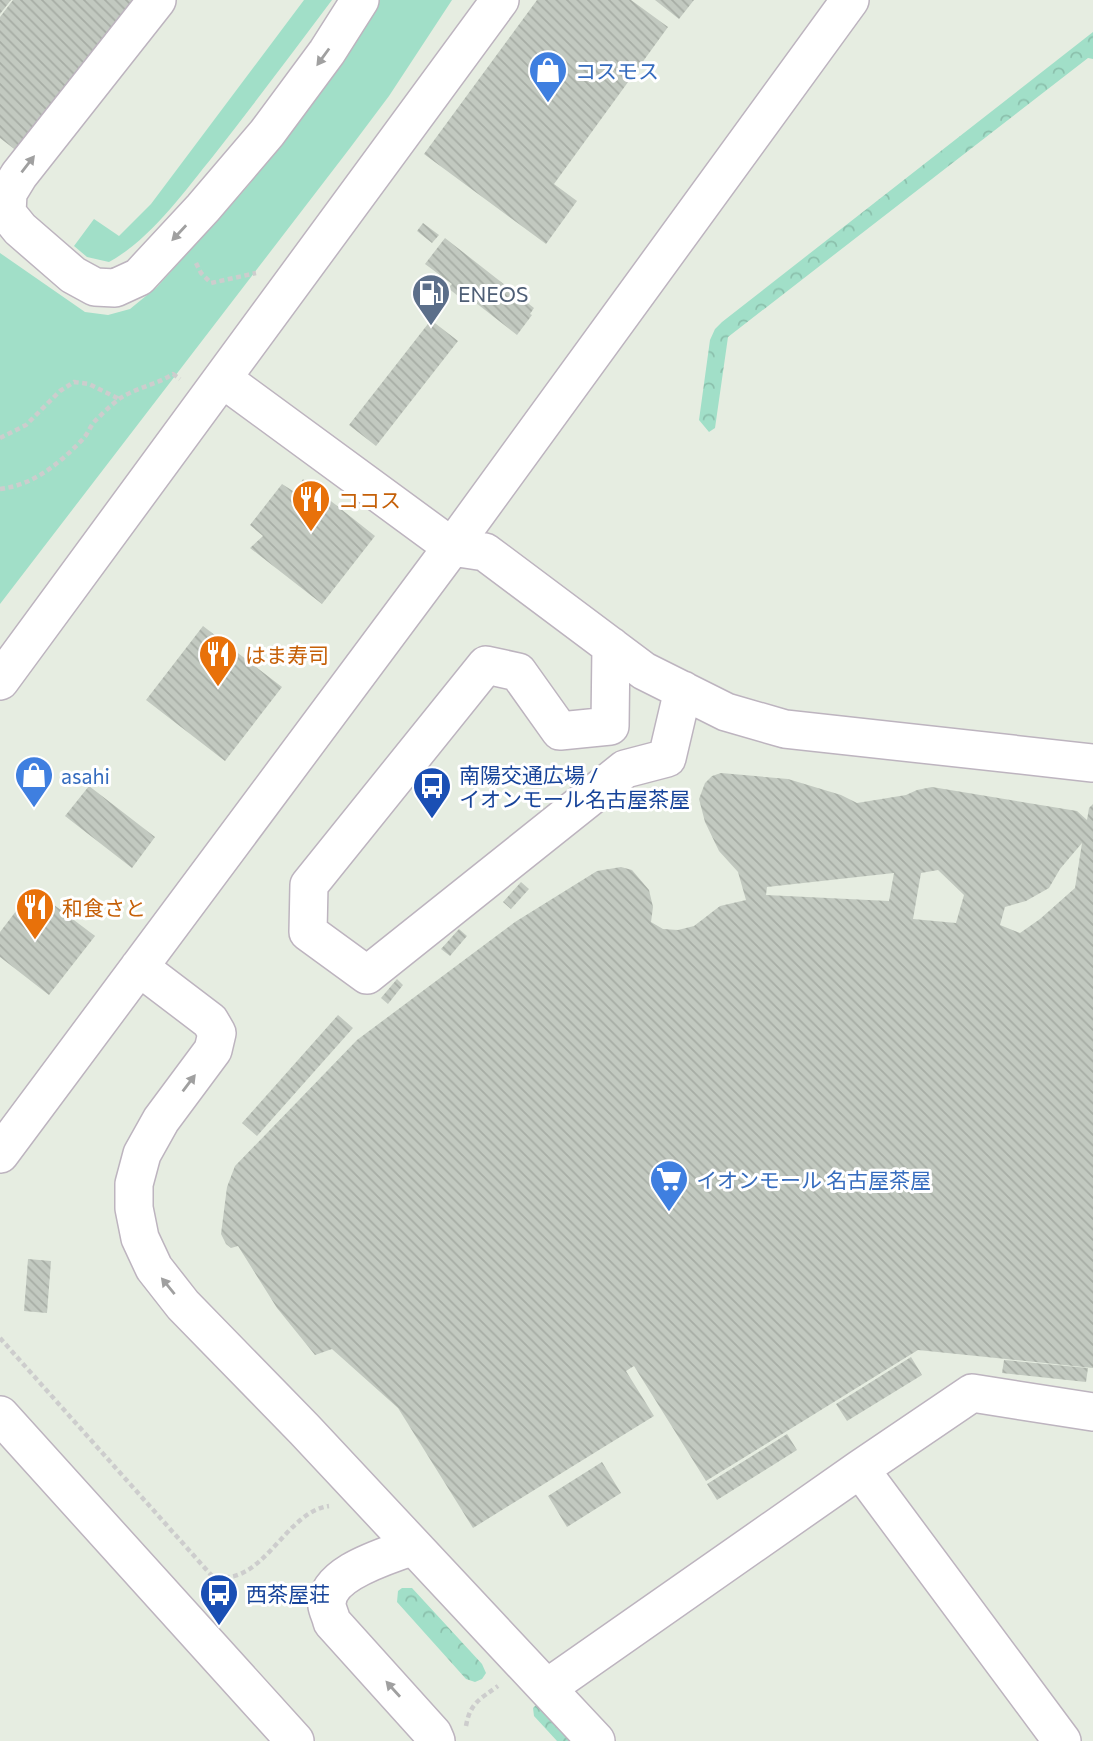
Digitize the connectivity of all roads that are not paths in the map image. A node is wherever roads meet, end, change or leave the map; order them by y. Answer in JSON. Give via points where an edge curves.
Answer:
{"nodes":[{"id":1,"x":157,"y":0,"type":"edge"},
{"id":2,"x":360,"y":0,"type":"edge"},
{"id":3,"x":500,"y":0,"type":"edge"},
{"id":4,"x":850,"y":0,"type":"edge"},
{"id":5,"x":10,"y":221,"type":"edge"},
{"id":6,"x":223,"y":379,"type":"junction"},
{"id":7,"x":452,"y":547,"type":"junction"},
{"id":8,"x":611,"y":646,"type":"junction"},
{"id":9,"x":0,"y":681,"type":"edge"},
{"id":10,"x":684,"y":690,"type":"junction"},
{"id":11,"x":1093,"y":763,"type":"edge"},
{"id":12,"x":139,"y":967,"type":"junction"},
{"id":13,"x":0,"y":1154,"type":"edge"},
{"id":14,"x":1093,"y":1412,"type":"edge"},
{"id":15,"x":0,"y":1415,"type":"edge"},
{"id":16,"x":860,"y":1469,"type":"junction"},
{"id":17,"x":413,"y":1546,"type":"junction"},
{"id":18,"x":547,"y":1688,"type":"junction"},
{"id":19,"x":451,"y":1737,"type":"edge"},
{"id":20,"x":295,"y":1741,"type":"edge"},
{"id":21,"x":596,"y":1741,"type":"edge"},
{"id":22,"x":1062,"y":1741,"type":"edge"}],
"edges":[{"from":5,"to":1,"type":"street","one_way":true,"via":[[8,193],[19,175]]},
{"from":2,"to":5,"type":"street","one_way":true,"via":[[267,133],[139,277],[115,288],[95,287],[73,275]]},
{"from":3,"to":6,"type":"street"},
{"from":4,"to":7,"type":"street"},
{"from":6,"to":7,"type":"street"},
{"from":6,"to":9,"type":"street"},
{"from":7,"to":8,"type":"street","via":[[485,552]]},
{"from":7,"to":12,"type":"street"},
{"from":8,"to":10,"type":"street","via":[[645,671]]},
{"from":8,"to":10,"type":"street","via":[[610,726],[560,731],[518,672],[486,665],[309,885],[307,932],[367,975],[625,769],[667,758]]},
{"from":10,"to":11,"type":"street","via":[[726,712],[785,729]]},
{"from":12,"to":13,"type":"street"},
{"from":17,"to":12,"type":"street","one_way":true,"via":[[183,1305],[154,1268],[140,1238],[134,1208],[134,1184],[142,1154],[213,1050],[217,1032],[210,1021]]},
{"from":14,"to":16,"type":"street","via":[[972,1393]]},
{"from":15,"to":20,"type":"street"},
{"from":16,"to":18,"type":"street"},
{"from":16,"to":22,"type":"street"},
{"from":17,"to":18,"type":"street"},
{"from":19,"to":17,"type":"street","one_way":true,"via":[[433,1734],[332,1622],[327,1605],[332,1589],[346,1573]]},
{"from":18,"to":21,"type":"street"}]}
